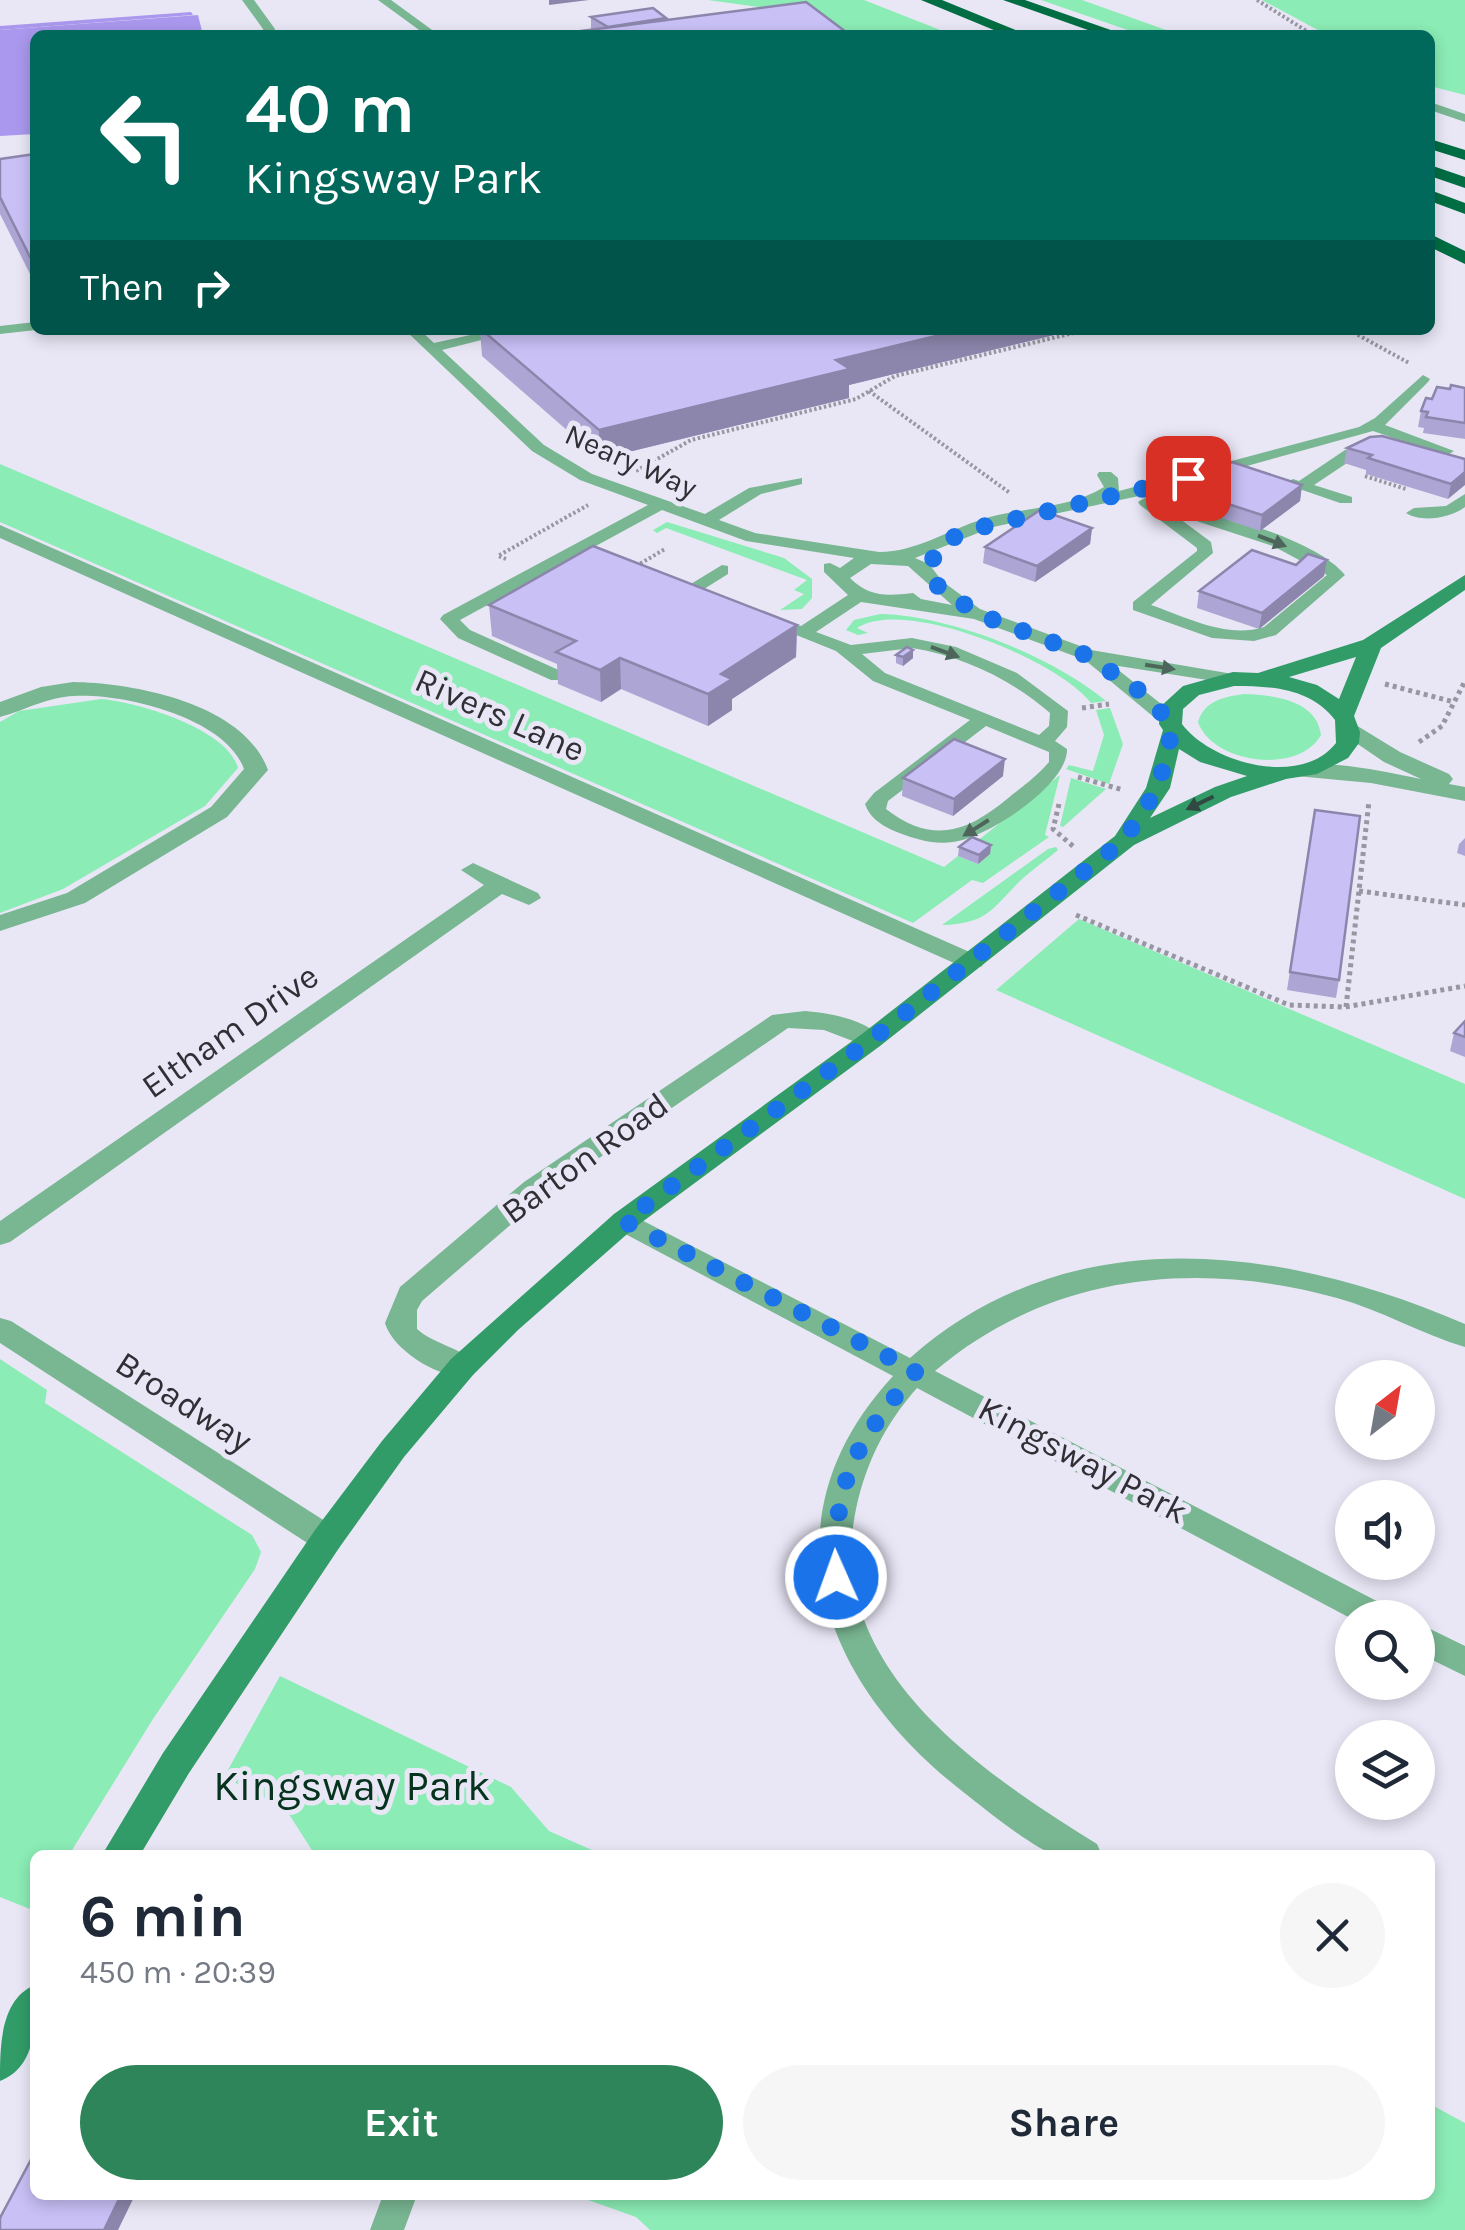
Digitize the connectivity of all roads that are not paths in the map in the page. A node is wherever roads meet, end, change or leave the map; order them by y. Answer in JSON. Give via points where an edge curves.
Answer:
{"nodes":[{"id":1,"x":248,"y":0,"type":"edge"},
{"id":2,"x":384,"y":0,"type":"edge"},
{"id":3,"x":928,"y":0,"type":"edge"},
{"id":4,"x":984,"y":0,"type":"edge"},
{"id":5,"x":1010,"y":0,"type":"edge"},
{"id":6,"x":968,"y":15,"type":"junction"},
{"id":7,"x":269,"y":30,"type":"edge"},
{"id":8,"x":426,"y":30,"type":"edge"},
{"id":9,"x":1000,"y":30,"type":"edge"},
{"id":10,"x":1007,"y":30,"type":"edge"},
{"id":11,"x":1064,"y":30,"type":"edge"},
{"id":12,"x":1103,"y":30,"type":"edge"},
{"id":13,"x":1435,"y":108,"type":"edge"},
{"id":14,"x":1465,"y":118,"type":"edge"},
{"id":15,"x":1435,"y":146,"type":"edge"},
{"id":16,"x":1465,"y":155,"type":"edge"},
{"id":17,"x":1435,"y":172,"type":"edge"},
{"id":18,"x":1465,"y":183,"type":"edge"},
{"id":19,"x":1435,"y":197,"type":"edge"},
{"id":20,"x":1465,"y":209,"type":"edge"},
{"id":21,"x":1435,"y":242,"type":"edge"},
{"id":22,"x":1465,"y":259,"type":"edge"},
{"id":23,"x":30,"y":327,"type":"edge"},
{"id":24,"x":0,"y":330,"type":"edge"},
{"id":25,"x":462,"y":335,"type":"edge"},
{"id":26,"x":420,"y":339,"type":"edge"},
{"id":27,"x":1420,"y":373,"type":"road end"},
{"id":28,"x":1373,"y":426,"type":"junction"},
{"id":29,"x":1226,"y":468,"type":"junction"},
{"id":30,"x":1105,"y":475,"type":"dead end"},
{"id":31,"x":796,"y":481,"type":"dead end"},
{"id":32,"x":1302,"y":486,"type":"junction"},
{"id":33,"x":1140,"y":497,"type":"junction"},
{"id":34,"x":1465,"y":499,"type":"edge"},
{"id":35,"x":1346,"y":500,"type":"dead end"},
{"id":36,"x":1090,"y":502,"type":"junction"},
{"id":37,"x":658,"y":506,"type":"junction"},
{"id":38,"x":1414,"y":513,"type":"dead end"},
{"id":39,"x":704,"y":522,"type":"junction"},
{"id":40,"x":0,"y":531,"type":"edge"},
{"id":41,"x":938,"y":545,"type":"junction"},
{"id":42,"x":584,"y":546,"type":"junction"},
{"id":43,"x":803,"y":548,"type":"junction"},
{"id":44,"x":606,"y":558,"type":"edge"},
{"id":45,"x":890,"y":558,"type":"junction"},
{"id":46,"x":722,"y":570,"type":"dead end"},
{"id":47,"x":842,"y":576,"type":"junction"},
{"id":48,"x":930,"y":577,"type":"junction"},
{"id":49,"x":1465,"y":581,"type":"edge"},
{"id":50,"x":858,"y":596,"type":"junction"},
{"id":51,"x":708,"y":598,"type":"edge"},
{"id":52,"x":899,"y":601,"type":"junction"},
{"id":53,"x":745,"y":612,"type":"edge"},
{"id":54,"x":978,"y":614,"type":"junction"},
{"id":55,"x":802,"y":632,"type":"junction"},
{"id":56,"x":1371,"y":646,"type":"junction"},
{"id":57,"x":850,"y":651,"type":"junction"},
{"id":58,"x":1086,"y":655,"type":"junction"},
{"id":59,"x":557,"y":676,"type":"dead end"},
{"id":60,"x":1233,"y":678,"type":"junction"},
{"id":61,"x":1258,"y":679,"type":"junction"},
{"id":62,"x":0,"y":710,"type":"edge"},
{"id":63,"x":985,"y":718,"type":"junction"},
{"id":64,"x":1347,"y":722,"type":"junction"},
{"id":65,"x":1170,"y":726,"type":"junction"},
{"id":66,"x":1044,"y":741,"type":"junction"},
{"id":67,"x":1304,"y":770,"type":"junction"},
{"id":68,"x":1278,"y":774,"type":"junction"},
{"id":69,"x":1465,"y":792,"type":"edge"},
{"id":70,"x":1124,"y":840,"type":"junction"},
{"id":71,"x":473,"y":870,"type":"dead end"},
{"id":72,"x":501,"y":884,"type":"junction"},
{"id":73,"x":529,"y":898,"type":"dead end"},
{"id":74,"x":0,"y":922,"type":"edge"},
{"id":75,"x":972,"y":962,"type":"junction"},
{"id":76,"x":871,"y":1040,"type":"junction"},
{"id":77,"x":624,"y":1221,"type":"junction"},
{"id":78,"x":0,"y":1235,"type":"edge"},
{"id":79,"x":0,"y":1328,"type":"edge"},
{"id":80,"x":1465,"y":1336,"type":"edge"},
{"id":81,"x":462,"y":1367,"type":"junction"},
{"id":82,"x":916,"y":1371,"type":"junction"},
{"id":83,"x":326,"y":1538,"type":"junction"},
{"id":84,"x":1346,"y":1600,"type":"edge"},
{"id":85,"x":1435,"y":1646,"type":"edge"},
{"id":86,"x":1465,"y":1662,"type":"edge"},
{"id":87,"x":123,"y":1850,"type":"edge"},
{"id":88,"x":1076,"y":1850,"type":"edge"},
{"id":89,"x":30,"y":2011,"type":"edge"},
{"id":90,"x":0,"y":2062,"type":"edge"},
{"id":91,"x":398,"y":2200,"type":"edge"},
{"id":92,"x":387,"y":2230,"type":"edge"}],
"edges":[{"from":1,"to":7,"type":"lane"},
{"from":2,"to":8,"type":"lane"},
{"from":3,"to":6,"type":"highway"},
{"from":4,"to":11,"type":"highway"},
{"from":5,"to":12,"type":"highway"},
{"from":6,"to":9,"type":"highway"},
{"from":6,"to":10,"type":"highway"},
{"from":13,"to":14,"type":"lane"},
{"from":15,"to":16,"type":"highway"},
{"from":17,"to":18,"type":"highway"},
{"from":19,"to":20,"type":"highway"},
{"from":21,"to":22,"type":"highway"},
{"from":23,"to":24,"type":"lane"},
{"from":25,"to":26,"type":"lane"},
{"from":26,"to":37,"type":"lane","name":"Neary Way","via":[[550,457]]},
{"from":27,"to":28,"type":"lane"},
{"from":28,"to":29,"type":"lane"},
{"from":28,"to":32,"type":"lane","via":[[1447,459],[1363,449]]},
{"from":29,"to":32,"type":"lane"},
{"from":29,"to":33,"type":"lane"},
{"from":30,"to":36,"type":"lane","via":[[1112,489]]},
{"from":31,"to":39,"type":"lane","via":[[756,491]]},
{"from":32,"to":35,"type":"lane"},
{"from":33,"to":33,"type":"lane","one_way":true,"via":[[1304,554],[1337,574],[1270,631],[1254,636],[1218,634],[1139,606],[1200,560],[1205,546]]},
{"from":33,"to":36,"type":"lane"},
{"from":34,"to":38,"type":"lane","via":[[1445,512]]},
{"from":36,"to":41,"type":"lane","via":[[978,526]]},
{"from":37,"to":39,"type":"lane","name":"Neary Way"},
{"from":37,"to":42,"type":"lane"},
{"from":39,"to":43,"type":"lane","name":"Neary Way"},
{"from":40,"to":75,"type":"street","name":"Rivers Lane"},
{"from":41,"to":45,"type":"lane"},
{"from":41,"to":48,"type":"lane"},
{"from":42,"to":44,"type":"lane"},
{"from":42,"to":59,"type":"lane","via":[[449,619],[464,634]]},
{"from":43,"to":45,"type":"lane","name":"Neary Way"},
{"from":43,"to":47,"type":"lane","name":"Neary Way"},
{"from":45,"to":47,"type":"lane","via":[[860,562]]},
{"from":45,"to":48,"type":"lane","via":[[921,566]]},
{"from":46,"to":51,"type":"lane","via":[[683,588]]},
{"from":47,"to":50,"type":"lane","name":"Neary Way"},
{"from":48,"to":52,"type":"lane","via":[[922,594]]},
{"from":48,"to":54,"type":"lane"},
{"from":49,"to":56,"type":"main road"},
{"from":50,"to":52,"type":"lane"},
{"from":50,"to":55,"type":"lane"},
{"from":52,"to":54,"type":"lane"},
{"from":53,"to":55,"type":"lane"},
{"from":54,"to":58,"type":"lane"},
{"from":55,"to":57,"type":"lane"},
{"from":56,"to":61,"type":"main road"},
{"from":56,"to":64,"type":"main road"},
{"from":57,"to":63,"type":"lane","via":[[880,677]]},
{"from":57,"to":66,"type":"lane","one_way":true,"via":[[915,644],[1015,679],[1059,711],[1058,727]]},
{"from":58,"to":60,"type":"lane","one_way":true},
{"from":58,"to":65,"type":"lane","via":[[1138,690]]},
{"from":60,"to":61,"type":"main road"},
{"from":60,"to":65,"type":"main road","via":[[1186,692],[1173,704]]},
{"from":61,"to":64,"type":"main road","via":[[1310,690]]},
{"from":62,"to":74,"type":"street","via":[[75,690],[138,692],[235,734],[256,770],[219,812],[92,888]]},
{"from":63,"to":66,"type":"lane"},
{"from":66,"to":63,"type":"lane","one_way":true,"via":[[1058,749],[1059,771],[963,838],[920,834],[877,811],[894,785]]},
{"from":64,"to":67,"type":"main road","via":[[1349,742],[1340,754]]},
{"from":64,"to":69,"type":"street"},
{"from":65,"to":68,"type":"main road","via":[[1184,746],[1213,762]]},
{"from":65,"to":70,"type":"main road","via":[[1158,788]]},
{"from":67,"to":68,"type":"main road"},
{"from":67,"to":69,"type":"street"},
{"from":68,"to":70,"type":"main road","one_way":true,"via":[[1223,792]]},
{"from":70,"to":75,"type":"main road"},
{"from":71,"to":72,"type":"street"},
{"from":72,"to":73,"type":"street"},
{"from":72,"to":78,"type":"street","name":"Eltham Drive"},
{"from":75,"to":76,"type":"main road"},
{"from":76,"to":77,"type":"main road"},
{"from":76,"to":81,"type":"street","name":"Barton Road","via":[[808,1016],[781,1022],[534,1189],[400,1309],[404,1337]]},
{"from":77,"to":81,"type":"main road"},
{"from":77,"to":82,"type":"street","name":"Kingsway Park"},
{"from":79,"to":83,"type":"street","name":"Broadway"},
{"from":80,"to":82,"type":"street","via":[[1403,1306],[1326,1283],[1179,1266],[1058,1285],[988,1317]]},
{"from":81,"to":83,"type":"main road"},
{"from":82,"to":84,"type":"street","name":"Kingsway Park"},
{"from":82,"to":88,"type":"street","via":[[871,1425],[846,1477],[834,1524],[836,1577],[851,1636],[938,1753],[1010,1810]]},
{"from":83,"to":87,"type":"main road"},
{"from":85,"to":86,"type":"street"},
{"from":89,"to":90,"type":"main road"},
{"from":91,"to":92,"type":"lane"}]}
